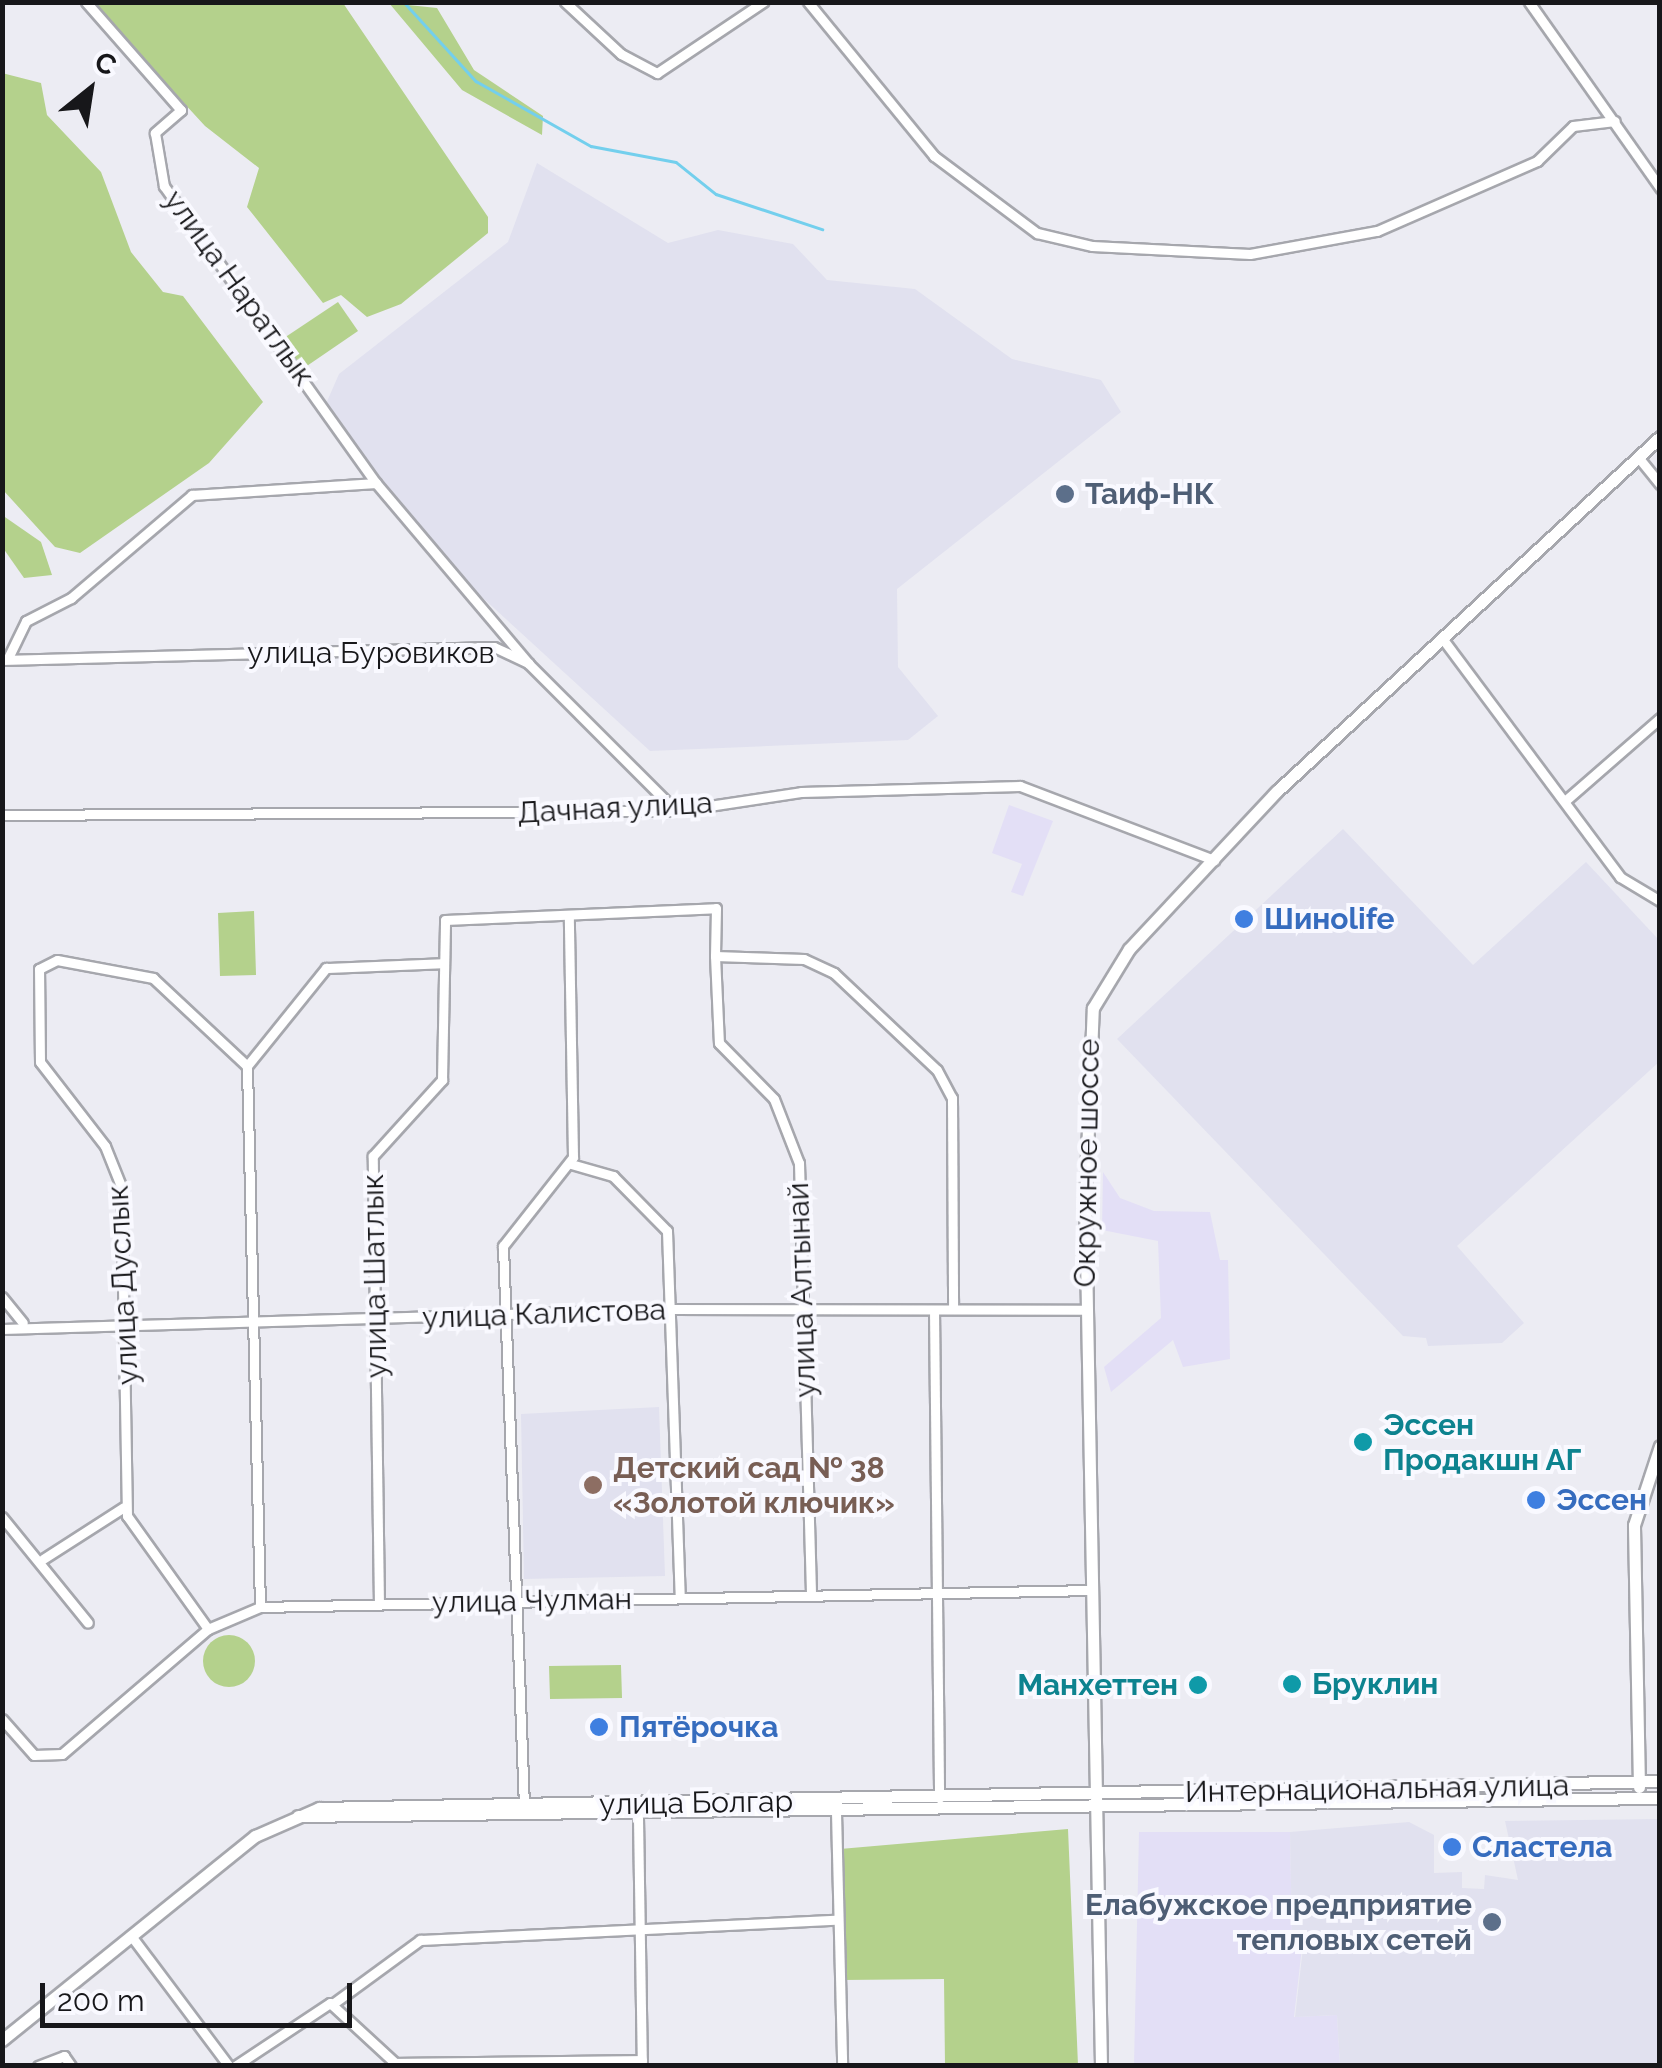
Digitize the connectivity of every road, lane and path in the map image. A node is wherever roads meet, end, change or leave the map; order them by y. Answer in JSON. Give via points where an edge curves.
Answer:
{"nodes":[{"id":1,"x":86,"y":2,"type":"edge"},
{"id":2,"x":564,"y":2,"type":"edge"},
{"id":3,"x":763,"y":2,"type":"edge"},
{"id":4,"x":808,"y":2,"type":"edge"},
{"id":5,"x":1529,"y":2,"type":"edge"},
{"id":6,"x":1615,"y":122,"type":"junction"},
{"id":7,"x":1660,"y":188,"type":"edge"},
{"id":8,"x":1660,"y":436,"type":"edge"},
{"id":9,"x":1638,"y":457,"type":"junction"},
{"id":10,"x":376,"y":482,"type":"junction"},
{"id":11,"x":1660,"y":484,"type":"edge"},
{"id":12,"x":1442,"y":638,"type":"junction"},
{"id":13,"x":5,"y":659,"type":"edge"},
{"id":14,"x":528,"y":662,"type":"junction"},
{"id":15,"x":1660,"y":718,"type":"edge"},
{"id":16,"x":1566,"y":800,"type":"junction"},
{"id":17,"x":676,"y":811,"type":"junction"},
{"id":18,"x":2,"y":814,"type":"edge"},
{"id":19,"x":1214,"y":860,"type":"junction"},
{"id":20,"x":1660,"y":901,"type":"edge"},
{"id":21,"x":569,"y":918,"type":"junction"},
{"id":22,"x":715,"y":956,"type":"junction"},
{"id":23,"x":443,"y":963,"type":"junction"},
{"id":24,"x":247,"y":1066,"type":"junction"},
{"id":25,"x":571,"y":1164,"type":"junction"},
{"id":26,"x":2,"y":1296,"type":"edge"},
{"id":27,"x":952,"y":1308,"type":"junction"},
{"id":28,"x":672,"y":1309,"type":"junction"},
{"id":29,"x":802,"y":1309,"type":"junction"},
{"id":30,"x":934,"y":1310,"type":"junction"},
{"id":31,"x":1086,"y":1310,"type":"junction"},
{"id":32,"x":505,"y":1316,"type":"junction"},
{"id":33,"x":375,"y":1321,"type":"junction"},
{"id":34,"x":255,"y":1322,"type":"junction"},
{"id":35,"x":24,"y":1323,"type":"junction"},
{"id":36,"x":128,"y":1324,"type":"junction"},
{"id":37,"x":2,"y":1329,"type":"edge"},
{"id":38,"x":1660,"y":1446,"type":"edge"},
{"id":39,"x":124,"y":1507,"type":"junction"},
{"id":40,"x":2,"y":1517,"type":"edge"},
{"id":41,"x":43,"y":1559,"type":"junction"},
{"id":42,"x":935,"y":1590,"type":"junction"},
{"id":43,"x":1089,"y":1590,"type":"junction"},
{"id":44,"x":811,"y":1592,"type":"junction"},
{"id":45,"x":680,"y":1597,"type":"junction"},
{"id":46,"x":517,"y":1600,"type":"junction"},
{"id":47,"x":379,"y":1605,"type":"junction"},
{"id":48,"x":260,"y":1607,"type":"junction"},
{"id":49,"x":88,"y":1623,"type":"dead end"},
{"id":50,"x":208,"y":1628,"type":"junction"},
{"id":51,"x":2,"y":1720,"type":"edge"},
{"id":52,"x":1660,"y":1780,"type":"edge"},
{"id":53,"x":1640,"y":1790,"type":"junction"},
{"id":54,"x":940,"y":1798,"type":"junction"},
{"id":55,"x":1660,"y":1798,"type":"edge"},
{"id":56,"x":1095,"y":1800,"type":"junction"},
{"id":57,"x":524,"y":1806,"type":"junction"},
{"id":58,"x":836,"y":1812,"type":"junction"},
{"id":59,"x":298,"y":1816,"type":"junction"},
{"id":60,"x":638,"y":1818,"type":"junction"},
{"id":61,"x":836,"y":1920,"type":"junction"},
{"id":62,"x":640,"y":1929,"type":"junction"},
{"id":63,"x":132,"y":1936,"type":"junction"},
{"id":64,"x":334,"y":2004,"type":"junction"},
{"id":65,"x":2,"y":2040,"type":"edge"},
{"id":66,"x":642,"y":2063,"type":"edge"},
{"id":67,"x":38,"y":2066,"type":"edge"},
{"id":68,"x":71,"y":2066,"type":"edge"},
{"id":69,"x":232,"y":2066,"type":"edge"},
{"id":70,"x":842,"y":2066,"type":"edge"},
{"id":71,"x":1101,"y":2066,"type":"edge"}],
"edges":[{"from":1,"to":10,"type":"street","name":"улица Наратлык","via":[[182,110],[155,133],[164,186]]},
{"from":2,"to":3,"type":"street","via":[[621,54],[657,73]]},
{"from":4,"to":6,"type":"street","via":[[934,156],[1037,233],[1092,246],[1250,254],[1377,231],[1537,161],[1573,126]]},
{"from":5,"to":6,"type":"street"},
{"from":6,"to":7,"type":"street"},
{"from":8,"to":9,"type":"street","name":"Окружное шоссе"},
{"from":9,"to":11,"type":"street"},
{"from":9,"to":12,"type":"street","name":"Окружное шоссе"},
{"from":10,"to":13,"type":"street","via":[[192,495],[71,598],[26,621]]},
{"from":10,"to":14,"type":"street","name":"улица Наратлык"},
{"from":12,"to":16,"type":"street"},
{"from":12,"to":19,"type":"street","name":"Окружное шоссе"},
{"from":13,"to":14,"type":"street","name":"улица Буровиков","via":[[484,646]]},
{"from":14,"to":17,"type":"street","name":"улица Буровиков"},
{"from":15,"to":16,"type":"street"},
{"from":16,"to":20,"type":"street","via":[[1620,877]]},
{"from":17,"to":18,"type":"street","name":"Дачная улица"},
{"from":17,"to":19,"type":"street","name":"Дачная улица","via":[[801,792],[1020,786]]},
{"from":19,"to":31,"type":"street","name":"Окружное шоссе","via":[[1129,948],[1092,1008]]},
{"from":21,"to":22,"type":"street","name":"улица Алтынай","via":[[606,908],[716,908]]},
{"from":21,"to":23,"type":"street","name":"улица Шатлык","via":[[445,920]]},
{"from":21,"to":25,"type":"street"},
{"from":22,"to":27,"type":"street","via":[[825,966],[946,1081]]},
{"from":22,"to":29,"type":"street","name":"улица Алтынай","via":[[719,1044],[774,1099],[799,1163]]},
{"from":23,"to":24,"type":"street","via":[[326,968]]},
{"from":23,"to":33,"type":"street","name":"улица Шатлык","via":[[440,1086],[373,1156]]},
{"from":24,"to":34,"type":"street"},
{"from":24,"to":36,"type":"street","name":"улица Дуслык","via":[[153,978],[57,960],[39,969],[40,1062],[105,1146],[121,1186]]},
{"from":25,"to":28,"type":"street","via":[[613,1176],[664,1224]]},
{"from":25,"to":32,"type":"street","via":[[508,1230]]},
{"from":26,"to":35,"type":"street"},
{"from":27,"to":30,"type":"street","name":"улица Калистова"},
{"from":27,"to":31,"type":"street","name":"улица Калистова"},
{"from":28,"to":29,"type":"street","name":"улица Калистова"},
{"from":28,"to":32,"type":"street","name":"улица Калистова"},
{"from":28,"to":45,"type":"street"},
{"from":29,"to":30,"type":"street","name":"улица Калистова"},
{"from":29,"to":44,"type":"street","name":"улица Алтынай"},
{"from":30,"to":42,"type":"street"},
{"from":31,"to":43,"type":"street","name":"Окружное шоссе"},
{"from":32,"to":33,"type":"street","name":"улица Калистова"},
{"from":32,"to":46,"type":"street"},
{"from":33,"to":34,"type":"street","name":"улица Калистова"},
{"from":33,"to":47,"type":"street","name":"улица Шатлык"},
{"from":34,"to":36,"type":"street","name":"улица Калистова"},
{"from":34,"to":48,"type":"street"},
{"from":35,"to":36,"type":"street","name":"улица Калистова"},
{"from":35,"to":37,"type":"street","name":"улица Калистова"},
{"from":36,"to":39,"type":"street","name":"улица Дуслык"},
{"from":38,"to":53,"type":"street","via":[[1634,1525]]},
{"from":39,"to":41,"type":"street"},
{"from":39,"to":50,"type":"street"},
{"from":40,"to":41,"type":"street"},
{"from":41,"to":49,"type":"street"},
{"from":42,"to":43,"type":"street","name":"улица Чулман"},
{"from":42,"to":44,"type":"street","name":"улица Чулман"},
{"from":42,"to":54,"type":"street"},
{"from":43,"to":56,"type":"street","name":"Окружное шоссе"},
{"from":44,"to":45,"type":"street","name":"улица Чулман"},
{"from":45,"to":46,"type":"street","name":"улица Чулман"},
{"from":46,"to":47,"type":"street","name":"улица Чулман"},
{"from":46,"to":57,"type":"street"},
{"from":47,"to":48,"type":"street","name":"улица Чулман"},
{"from":48,"to":50,"type":"street","name":"улица Чулман"},
{"from":50,"to":51,"type":"street","name":"улица Чулман","via":[[62,1754],[28,1752]]},
{"from":52,"to":53,"type":"street","name":"Интернациональная улица"},
{"from":53,"to":55,"type":"street","name":"Интернациональная улица"},
{"from":53,"to":56,"type":"street","name":"Интернациональная улица"},
{"from":54,"to":56,"type":"street","name":"улица Болгар"},
{"from":54,"to":57,"type":"street","name":"улица Болгар"},
{"from":56,"to":58,"type":"street","name":"улица Болгар"},
{"from":56,"to":71,"type":"street","name":"Окружное шоссе"},
{"from":57,"to":59,"type":"street","name":"улица Болгар","via":[[319,1808]]},
{"from":58,"to":60,"type":"street","name":"улица Болгар"},
{"from":58,"to":61,"type":"street"},
{"from":59,"to":60,"type":"street","name":"улица Болгар"},
{"from":59,"to":63,"type":"street","name":"улица Болгар","via":[[256,1836]]},
{"from":60,"to":62,"type":"street"},
{"from":61,"to":62,"type":"street"},
{"from":61,"to":70,"type":"street"},
{"from":62,"to":64,"type":"street","via":[[420,1940]]},
{"from":62,"to":66,"type":"street"},
{"from":63,"to":65,"type":"street","name":"улица Болгар"},
{"from":63,"to":69,"type":"street"},
{"from":64,"to":66,"type":"street","via":[[395,2063]]},
{"from":64,"to":69,"type":"street"},
{"from":67,"to":68,"type":"street","via":[[64,2056]]}]}
